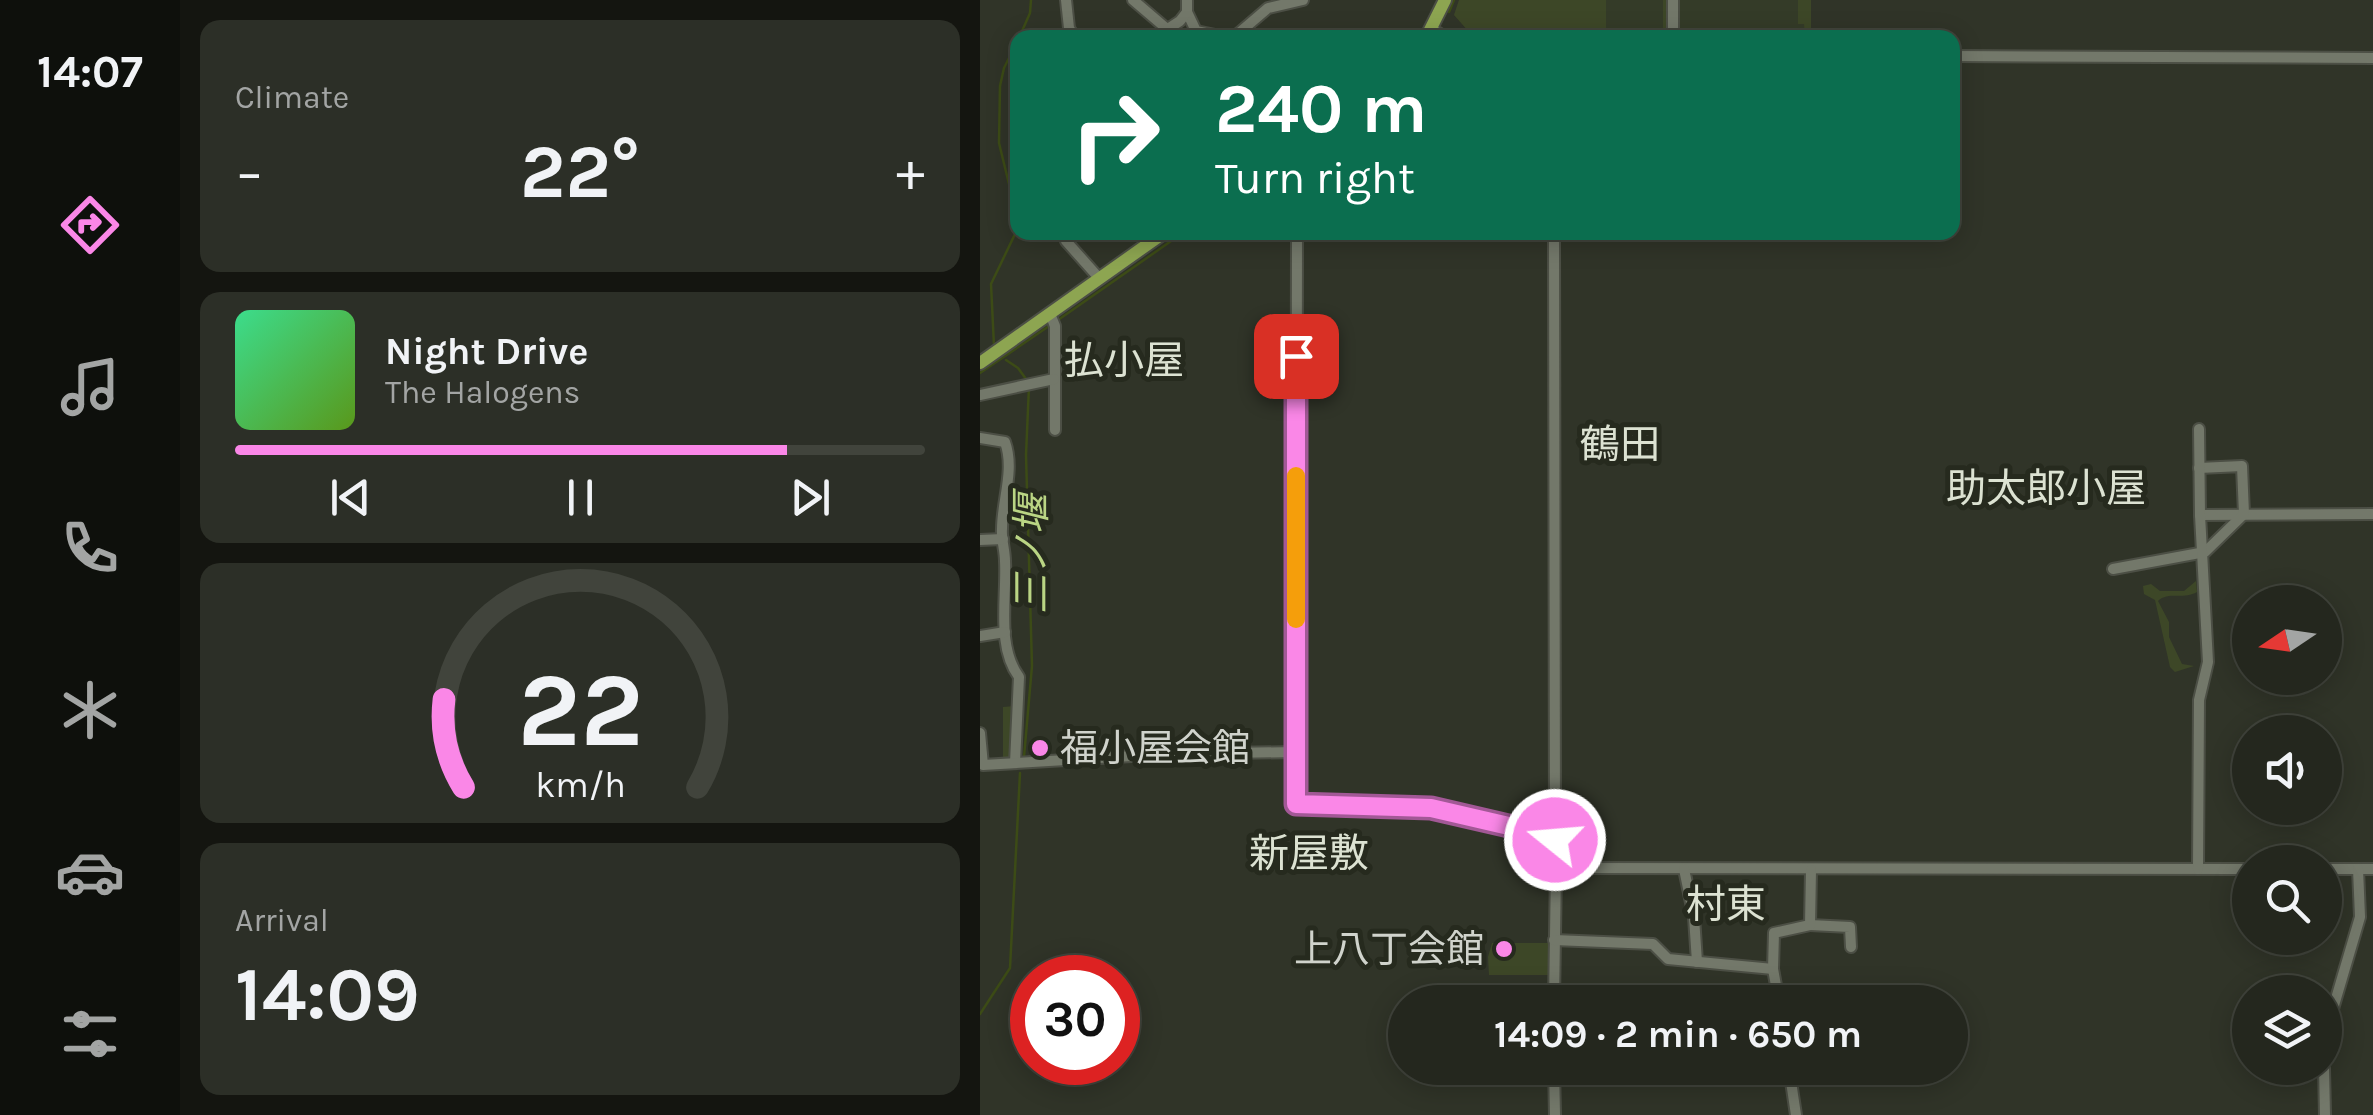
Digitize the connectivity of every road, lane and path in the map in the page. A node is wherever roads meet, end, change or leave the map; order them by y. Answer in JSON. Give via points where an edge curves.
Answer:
{"nodes":[{"id":1,"x":1066,"y":0,"type":"edge"},
{"id":2,"x":1134,"y":0,"type":"edge"},
{"id":3,"x":1303,"y":0,"type":"edge"},
{"id":4,"x":1445,"y":0,"type":"edge"},
{"id":5,"x":1673,"y":0,"type":"edge"},
{"id":6,"x":1187,"y":6,"type":"edge"},
{"id":7,"x":1170,"y":27,"type":"junction"},
{"id":8,"x":1070,"y":30,"type":"edge"},
{"id":9,"x":1166,"y":30,"type":"edge"},
{"id":10,"x":1182,"y":30,"type":"edge"},
{"id":11,"x":1197,"y":30,"type":"edge"},
{"id":12,"x":1242,"y":30,"type":"edge"},
{"id":13,"x":1430,"y":30,"type":"edge"},
{"id":14,"x":1673,"y":30,"type":"edge"},
{"id":15,"x":1960,"y":56,"type":"edge"},
{"id":16,"x":2373,"y":58,"type":"edge"},
{"id":17,"x":1066,"y":240,"type":"edge"},
{"id":18,"x":1154,"y":240,"type":"edge"},
{"id":19,"x":1297,"y":240,"type":"edge"},
{"id":20,"x":1554,"y":240,"type":"edge"},
{"id":21,"x":1099,"y":278,"type":"junction"},
{"id":22,"x":1050,"y":314,"type":"junction"},
{"id":23,"x":980,"y":363,"type":"edge"},
{"id":24,"x":1054,"y":379,"type":"junction"},
{"id":25,"x":980,"y":394,"type":"edge"},
{"id":26,"x":2199,"y":429,"type":"dead end"},
{"id":27,"x":1055,"y":430,"type":"dead end"},
{"id":28,"x":980,"y":438,"type":"edge"},
{"id":29,"x":2199,"y":468,"type":"junction"},
{"id":30,"x":2244,"y":514,"type":"junction"},
{"id":31,"x":2373,"y":514,"type":"edge"},
{"id":32,"x":2200,"y":515,"type":"junction"},
{"id":33,"x":1003,"y":539,"type":"junction"},
{"id":34,"x":980,"y":540,"type":"edge"},
{"id":35,"x":2202,"y":553,"type":"junction"},
{"id":36,"x":2112,"y":569,"type":"dead end"},
{"id":37,"x":1005,"y":632,"type":"junction"},
{"id":38,"x":980,"y":636,"type":"edge"},
{"id":39,"x":980,"y":733,"type":"edge"},
{"id":40,"x":1296,"y":752,"type":"junction"},
{"id":41,"x":1015,"y":763,"type":"junction"},
{"id":42,"x":1555,"y":840,"type":"junction"},
{"id":43,"x":1556,"y":868,"type":"junction"},
{"id":44,"x":1684,"y":869,"type":"junction"},
{"id":45,"x":2198,"y":869,"type":"junction"},
{"id":46,"x":2232,"y":869,"type":"edge"},
{"id":47,"x":2342,"y":869,"type":"edge"},
{"id":48,"x":2358,"y":869,"type":"junction"},
{"id":49,"x":1811,"y":870,"type":"junction"},
{"id":50,"x":2373,"y":870,"type":"edge"},
{"id":51,"x":1810,"y":925,"type":"junction"},
{"id":52,"x":1554,"y":940,"type":"junction"},
{"id":53,"x":1850,"y":947,"type":"dead end"},
{"id":54,"x":1697,"y":962,"type":"junction"},
{"id":55,"x":1774,"y":969,"type":"junction"},
{"id":56,"x":2342,"y":978,"type":"edge"},
{"id":57,"x":1554,"y":985,"type":"edge"},
{"id":58,"x":1776,"y":985,"type":"edge"},
{"id":59,"x":1554,"y":1085,"type":"edge"},
{"id":60,"x":1792,"y":1085,"type":"edge"},
{"id":61,"x":2325,"y":1085,"type":"edge"},
{"id":62,"x":1555,"y":1115,"type":"edge"},
{"id":63,"x":1796,"y":1115,"type":"edge"},
{"id":64,"x":2326,"y":1115,"type":"edge"}],
"edges":[{"from":1,"to":8,"type":"street"},
{"from":2,"to":7,"type":"street"},
{"from":3,"to":12,"type":"street","via":[[1268,8]]},
{"from":4,"to":13,"type":"main road"},
{"from":5,"to":14,"type":"street"},
{"from":6,"to":7,"type":"street"},
{"from":6,"to":11,"type":"street"},
{"from":7,"to":9,"type":"street"},
{"from":7,"to":10,"type":"street"},
{"from":15,"to":16,"type":"street"},
{"from":17,"to":21,"type":"street"},
{"from":18,"to":21,"type":"main road"},
{"from":19,"to":40,"type":"street"},
{"from":20,"to":42,"type":"street"},
{"from":21,"to":22,"type":"main road"},
{"from":22,"to":23,"type":"main road"},
{"from":22,"to":24,"type":"street"},
{"from":24,"to":25,"type":"street"},
{"from":24,"to":27,"type":"street"},
{"from":26,"to":29,"type":"street"},
{"from":28,"to":33,"type":"street","via":[[998,439],[1007,448]]},
{"from":29,"to":30,"type":"street","via":[[2242,466]]},
{"from":29,"to":32,"type":"street"},
{"from":30,"to":31,"type":"street"},
{"from":30,"to":32,"type":"street"},
{"from":30,"to":35,"type":"street"},
{"from":32,"to":35,"type":"street"},
{"from":33,"to":34,"type":"street"},
{"from":33,"to":37,"type":"street"},
{"from":35,"to":36,"type":"street"},
{"from":35,"to":45,"type":"street","via":[[2208,662],[2199,700]]},
{"from":37,"to":38,"type":"street"},
{"from":37,"to":41,"type":"street","via":[[1009,662],[1019,676]]},
{"from":39,"to":41,"type":"street","via":[[983,765]]},
{"from":40,"to":41,"type":"street"},
{"from":40,"to":42,"type":"street","via":[[1296,804],[1431,808]]},
{"from":42,"to":43,"type":"street"},
{"from":43,"to":44,"type":"street"},
{"from":43,"to":52,"type":"street"},
{"from":44,"to":49,"type":"street"},
{"from":44,"to":54,"type":"street"},
{"from":45,"to":46,"type":"street"},
{"from":45,"to":49,"type":"street"},
{"from":47,"to":48,"type":"street"},
{"from":48,"to":50,"type":"street"},
{"from":48,"to":56,"type":"street","via":[[2360,917]]},
{"from":49,"to":51,"type":"street"},
{"from":51,"to":53,"type":"street","via":[[1850,928]]},
{"from":51,"to":55,"type":"street","via":[[1774,933]]},
{"from":52,"to":54,"type":"street","via":[[1653,944],[1668,959]]},
{"from":52,"to":57,"type":"street"},
{"from":54,"to":55,"type":"street"},
{"from":55,"to":58,"type":"street"},
{"from":59,"to":62,"type":"street"},
{"from":60,"to":63,"type":"street"},
{"from":61,"to":64,"type":"street"}]}
